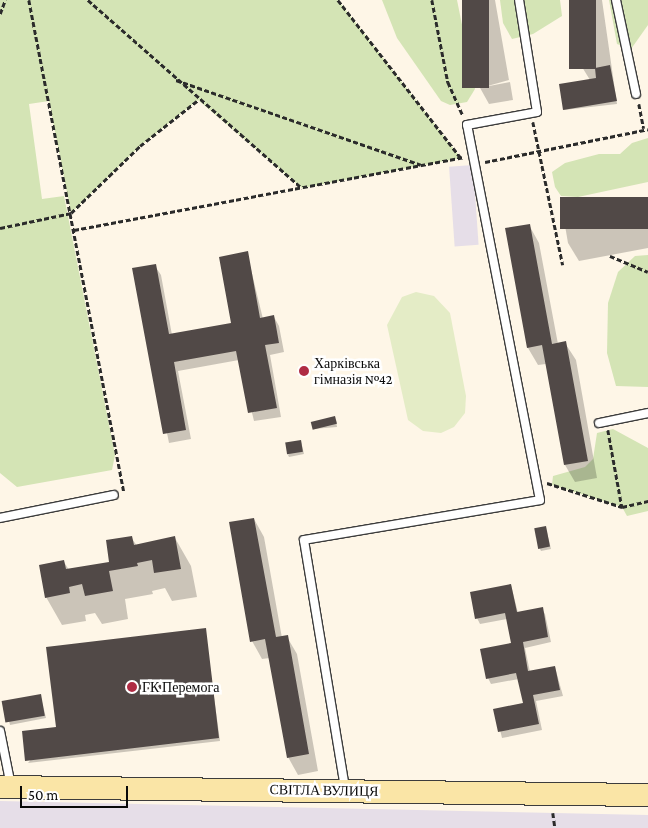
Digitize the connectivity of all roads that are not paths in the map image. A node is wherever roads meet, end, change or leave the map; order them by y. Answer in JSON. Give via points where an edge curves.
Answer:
{"nodes":[{"id":1,"x":519,"y":0,"type":"edge"},
{"id":2,"x":616,"y":0,"type":"edge"},
{"id":3,"x":636,"y":94,"type":"road end"},
{"id":4,"x":648,"y":412,"type":"edge"},
{"id":5,"x":603,"y":422,"type":"road end"},
{"id":6,"x":114,"y":495,"type":"road end"},
{"id":7,"x":0,"y":518,"type":"edge"},
{"id":8,"x":0,"y":730,"type":"edge"},
{"id":9,"x":6,"y":787,"type":"edge"},
{"id":10,"x":346,"y":790,"type":"junction"},
{"id":11,"x":648,"y":795,"type":"edge"}],
"edges":[{"from":1,"to":10,"type":"lane","via":[[537,112],[467,125],[540,500],[304,540]]},
{"from":2,"to":3,"type":"lane"},
{"from":4,"to":5,"type":"lane"},
{"from":6,"to":7,"type":"lane"},
{"from":8,"to":9,"type":"lane"},
{"from":9,"to":10,"type":"street","name":"СВІТЛА ВУЛИЦЯ"},
{"from":10,"to":11,"type":"street","name":"СВІТЛА ВУЛИЦЯ"}]}
